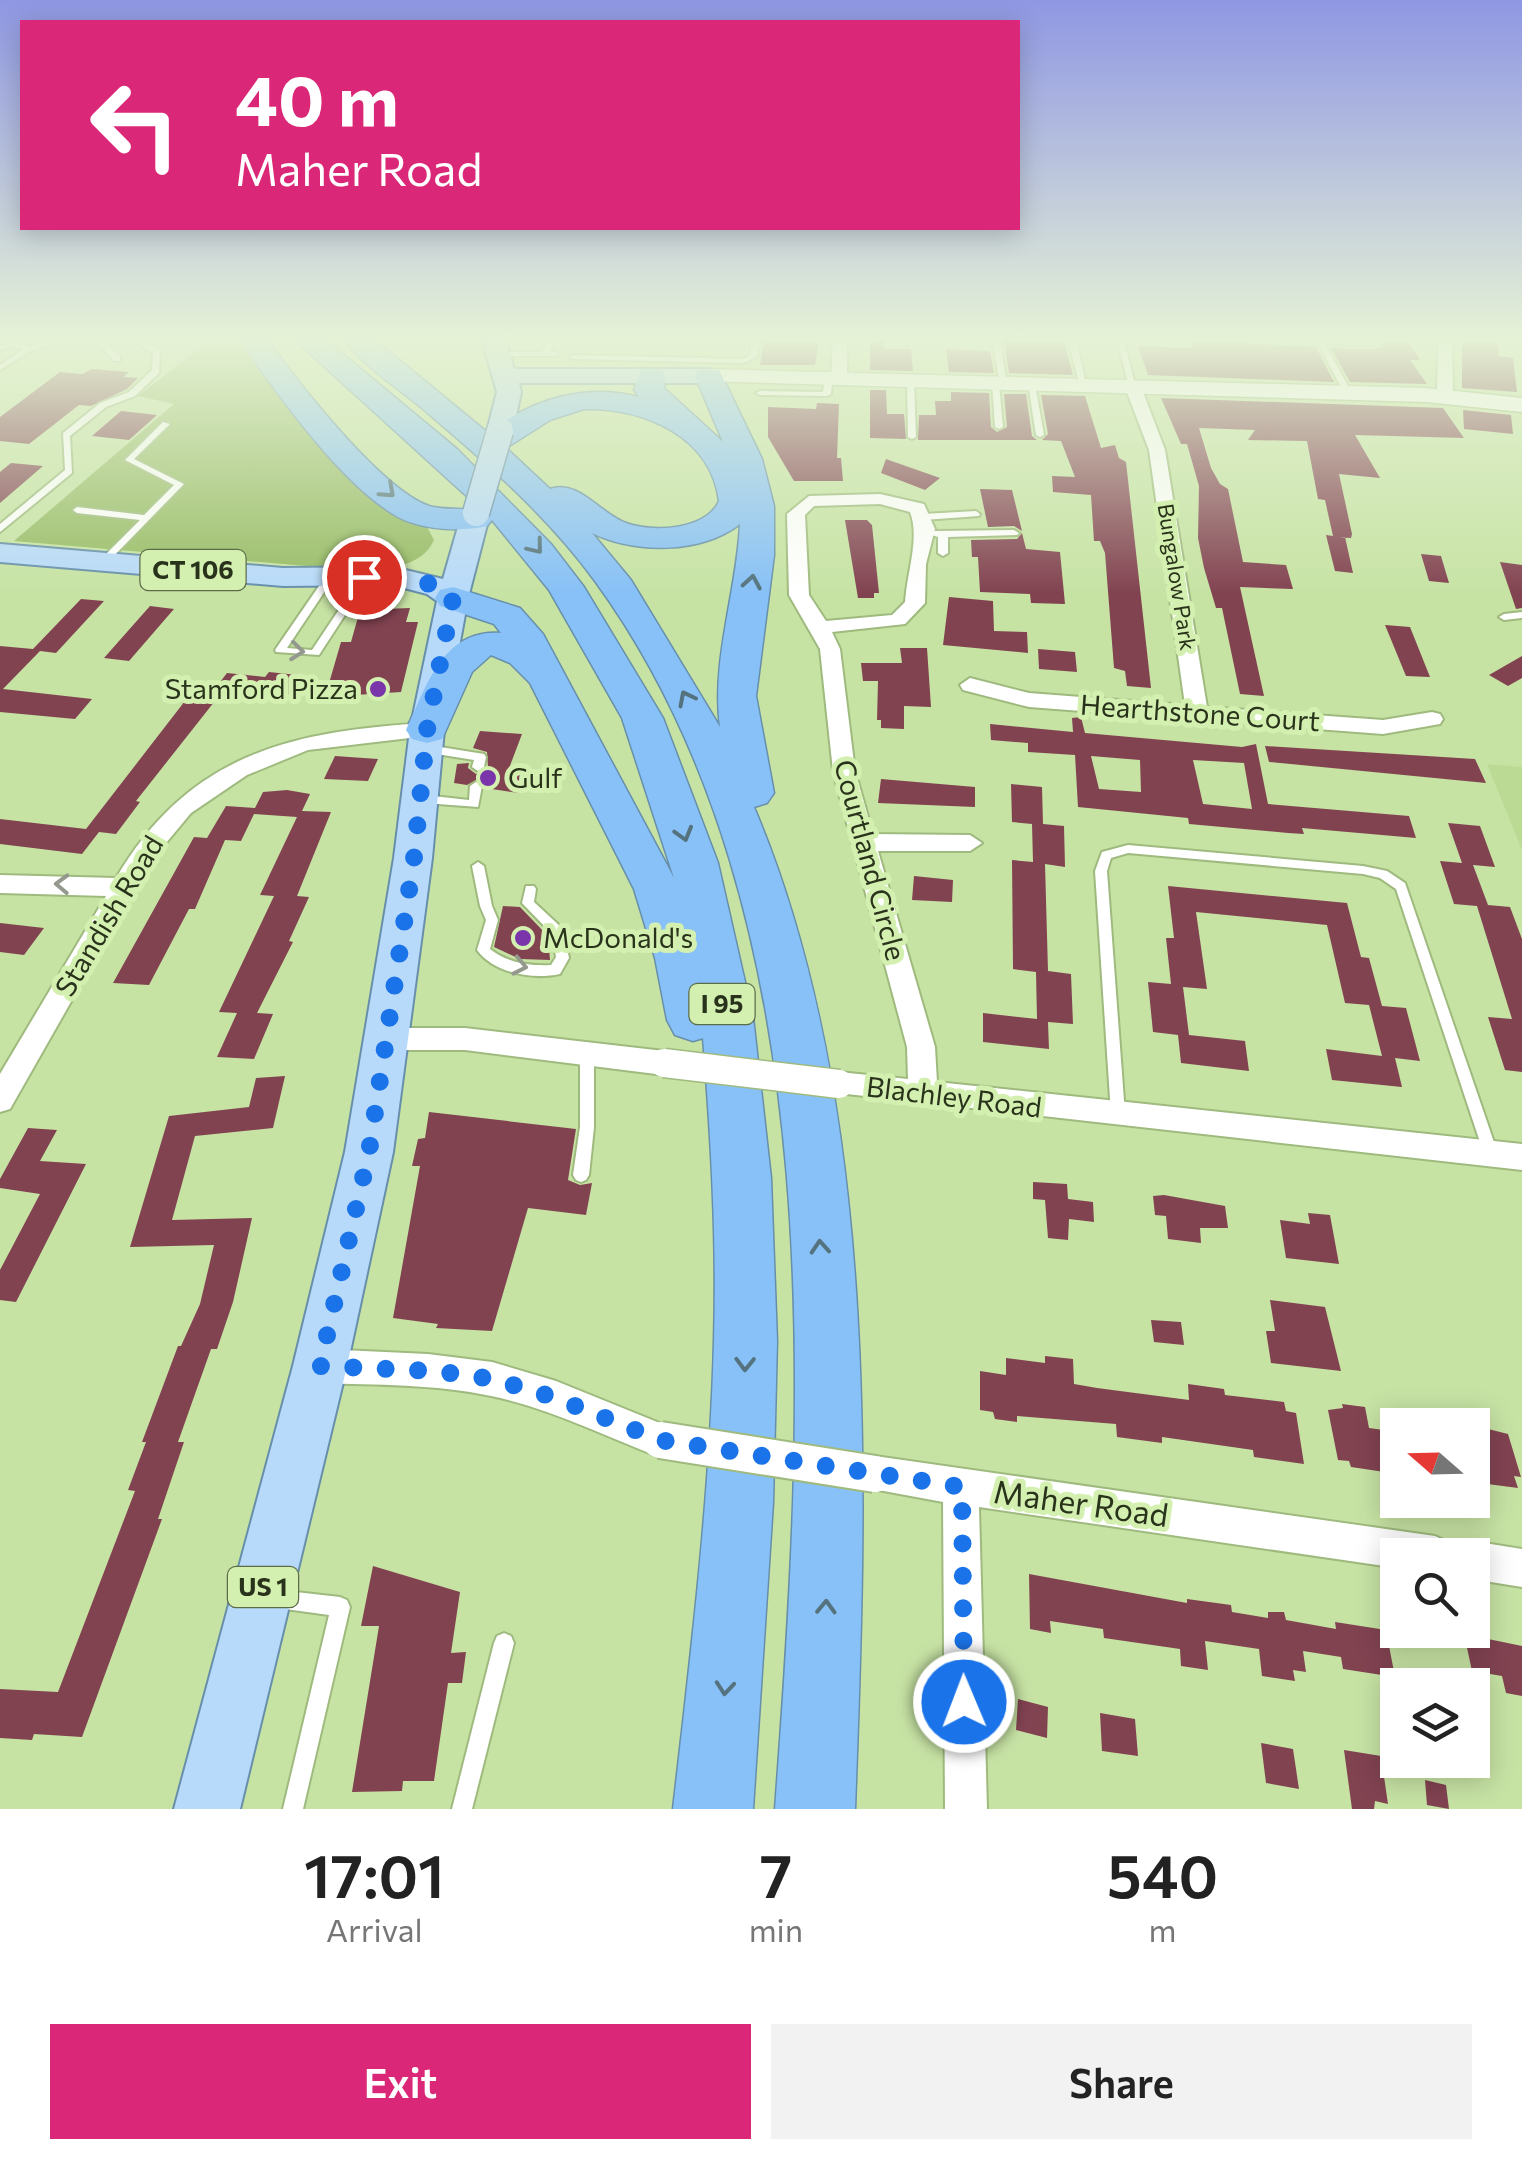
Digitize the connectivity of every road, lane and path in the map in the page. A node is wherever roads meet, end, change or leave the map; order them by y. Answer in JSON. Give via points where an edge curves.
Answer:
{"nodes":[{"id":1,"x":79,"y":424,"type":"edge"},
{"id":2,"x":166,"y":424,"type":"dead end"},
{"id":3,"x":323,"y":424,"type":"edge"},
{"id":4,"x":408,"y":424,"type":"edge"},
{"id":5,"x":457,"y":424,"type":"edge"},
{"id":6,"x":467,"y":424,"type":"edge"},
{"id":7,"x":501,"y":424,"type":"edge"},
{"id":8,"x":519,"y":424,"type":"edge"},
{"id":9,"x":675,"y":424,"type":"edge"},
{"id":10,"x":685,"y":424,"type":"edge"},
{"id":11,"x":731,"y":424,"type":"edge"},
{"id":12,"x":912,"y":424,"type":"edge"},
{"id":13,"x":1038,"y":424,"type":"edge"},
{"id":14,"x":1147,"y":424,"type":"edge"},
{"id":15,"x":499,"y":436,"type":"junction"},
{"id":16,"x":1040,"y":436,"type":"dead end"},
{"id":17,"x":912,"y":437,"type":"dead end"},
{"id":18,"x":701,"y":440,"type":"junction"},
{"id":19,"x":77,"y":510,"type":"dead end"},
{"id":20,"x":976,"y":514,"type":"dead end"},
{"id":21,"x":147,"y":518,"type":"junction"},
{"id":22,"x":475,"y":519,"type":"junction"},
{"id":23,"x":0,"y":534,"type":"edge"},
{"id":24,"x":928,"y":534,"type":"junction"},
{"id":25,"x":1014,"y":534,"type":"dead end"},
{"id":26,"x":943,"y":553,"type":"junction"},
{"id":27,"x":956,"y":554,"type":"dead end"},
{"id":28,"x":102,"y":563,"type":"junction"},
{"id":29,"x":401,"y":578,"type":"junction"},
{"id":30,"x":337,"y":585,"type":"junction"},
{"id":31,"x":453,"y":598,"type":"junction"},
{"id":32,"x":1522,"y":615,"type":"edge"},
{"id":33,"x":1504,"y":618,"type":"dead end"},
{"id":34,"x":820,"y":627,"type":"junction"},
{"id":35,"x":970,"y":685,"type":"dead end"},
{"id":36,"x":1197,"y":712,"type":"junction"},
{"id":37,"x":570,"y":719,"type":"junction"},
{"id":38,"x":1432,"y":719,"type":"dead end"},
{"id":39,"x":426,"y":739,"type":"junction"},
{"id":40,"x":478,"y":767,"type":"dead end"},
{"id":41,"x":476,"y":786,"type":"dead end"},
{"id":42,"x":420,"y":799,"type":"junction"},
{"id":43,"x":865,"y":842,"type":"junction"},
{"id":44,"x":970,"y":843,"type":"dead end"},
{"id":45,"x":478,"y":866,"type":"dead end"},
{"id":46,"x":0,"y":884,"type":"edge"},
{"id":47,"x":123,"y":886,"type":"junction"},
{"id":48,"x":530,"y":889,"type":"dead end"},
{"id":49,"x":769,"y":920,"type":"junction"},
{"id":50,"x":386,"y":1039,"type":"junction"},
{"id":51,"x":587,"y":1054,"type":"junction"},
{"id":52,"x":923,"y":1093,"type":"junction"},
{"id":53,"x":0,"y":1100,"type":"edge"},
{"id":54,"x":1118,"y":1116,"type":"junction"},
{"id":55,"x":1492,"y":1154,"type":"junction"},
{"id":56,"x":1522,"y":1157,"type":"edge"},
{"id":57,"x":582,"y":1174,"type":"dead end"},
{"id":58,"x":746,"y":1296,"type":"junction"},
{"id":59,"x":320,"y":1366,"type":"junction"},
{"id":60,"x":962,"y":1487,"type":"junction"},
{"id":61,"x":1380,"y":1547,"type":"edge"},
{"id":62,"x":1490,"y":1563,"type":"edge"},
{"id":63,"x":1522,"y":1568,"type":"edge"},
{"id":64,"x":260,"y":1597,"type":"junction"},
{"id":65,"x":504,"y":1643,"type":"dead end"},
{"id":66,"x":207,"y":1809,"type":"edge"},
{"id":67,"x":293,"y":1809,"type":"edge"},
{"id":68,"x":462,"y":1809,"type":"edge"},
{"id":69,"x":713,"y":1809,"type":"edge"},
{"id":70,"x":814,"y":1809,"type":"edge"},
{"id":71,"x":966,"y":1809,"type":"edge"}],
"edges":[{"from":1,"to":23,"type":"lane","via":[[66,435],[69,470]]},
{"from":2,"to":21,"type":"lane","via":[[129,460],[180,484]]},
{"from":3,"to":22,"type":"highway","one_way":true,"via":[[403,504],[433,517]]},
{"from":4,"to":58,"type":"highway","number":"I 95","one_way":true,"via":[[526,535],[589,621],[647,731],[694,869],[720,986],[738,1124]]},
{"from":49,"to":5,"type":"highway","number":"I 95","one_way":true,"via":[[718,766],[636,612],[545,500]]},
{"from":6,"to":18,"type":"highway","via":[[596,520],[631,535],[678,537],[728,516],[736,500],[733,481]]},
{"from":7,"to":15,"type":"main road","number":"US 1"},
{"from":8,"to":15,"type":"highway"},
{"from":9,"to":18,"type":"highway"},
{"from":10,"to":18,"type":"highway"},
{"from":49,"to":11,"type":"highway","one_way":true,"via":[[736,696],[757,506]]},
{"from":12,"to":17,"type":"lane"},
{"from":13,"to":16,"type":"lane"},
{"from":14,"to":36,"type":"street","name":"Bungalow Park","via":[[1157,450]]},
{"from":15,"to":22,"type":"main road","number":"US 1","bridge":true},
{"from":19,"to":21,"type":"lane"},
{"from":20,"to":24,"type":"lane"},
{"from":21,"to":28,"type":"lane"},
{"from":22,"to":29,"type":"main road","via":[[437,556]]},
{"from":22,"to":31,"type":"main road","number":"US 1"},
{"from":23,"to":28,"type":"main road","number":"CT 106"},
{"from":24,"to":25,"type":"lane"},
{"from":24,"to":26,"type":"lane"},
{"from":24,"to":26,"type":"lane"},
{"from":24,"to":34,"type":"street","via":[[906,616]]},
{"from":24,"to":34,"type":"street","name":"Courtland Circle","via":[[918,508],[890,500],[819,500],[800,508],[800,594]]},
{"from":26,"to":27,"type":"lane"},
{"from":28,"to":30,"type":"main road","number":"CT 106"},
{"from":29,"to":30,"type":"main road","number":"CT 106"},
{"from":29,"to":31,"type":"main road","number":"CT 106","via":[[438,586]]},
{"from":30,"to":30,"type":"lane","one_way":true,"via":[[280,650],[315,653]]},
{"from":30,"to":31,"type":"main road","number":"CT 106"},
{"from":31,"to":37,"type":"highway","via":[[496,610],[516,624]]},
{"from":31,"to":39,"type":"main road","number":"US 1"},
{"from":32,"to":33,"type":"lane"},
{"from":34,"to":43,"type":"street","name":"Courtland Circle","via":[[830,648],[844,771]]},
{"from":35,"to":36,"type":"street","name":"Hearthstone Court","via":[[1029,700]]},
{"from":36,"to":38,"type":"street","name":"Hearthstone Court","via":[[1383,726]]},
{"from":37,"to":39,"type":"highway","via":[[526,652],[500,644],[462,658]]},
{"from":37,"to":58,"type":"highway","via":[[644,858],[670,924]]},
{"from":39,"to":40,"type":"lane","via":[[480,757]]},
{"from":39,"to":42,"type":"main road","number":"US 1"},
{"from":39,"to":47,"type":"street","name":"Standish Road","via":[[328,738],[239,770],[208,787],[162,828]]},
{"from":41,"to":42,"type":"lane","via":[[474,804]]},
{"from":42,"to":50,"type":"main road","number":"US 1"},
{"from":43,"to":44,"type":"street"},
{"from":43,"to":52,"type":"street","name":"Courtland Circle","via":[[921,1047]]},
{"from":45,"to":48,"type":"lane","one_way":true,"via":[[482,904],[492,920],[486,955],[555,970],[563,958],[558,932],[528,903]]},
{"from":47,"to":46,"type":"street","one_way":true},
{"from":47,"to":53,"type":"street","name":"Standish Road"},
{"from":70,"to":49,"type":"highway","number":"I 95","one_way":true,"via":[[829,1518],[823,1299],[808,1125]]},
{"from":50,"to":51,"type":"street","name":"Blachley Road","via":[[465,1039]]},
{"from":50,"to":59,"type":"main road","number":"US 1","via":[[369,1152]]},
{"from":51,"to":52,"type":"street","name":"Blachley Road","bridge":true},
{"from":51,"to":57,"type":"lane"},
{"from":52,"to":54,"type":"street","name":"Blachley Road"},
{"from":54,"to":55,"type":"street","name":"Blachley Road"},
{"from":54,"to":55,"type":"lane","via":[[1101,872],[1106,855],[1128,849],[1350,869],[1383,874],[1400,886]]},
{"from":55,"to":56,"type":"street","name":"Blachley Road"},
{"from":58,"to":69,"type":"highway","number":"I 95","one_way":true,"via":[[739,1513]]},
{"from":59,"to":60,"type":"street","name":"Maher Road","bridge":true,"via":[[493,1379],[660,1440]]},
{"from":59,"to":64,"type":"main road","number":"US 1"},
{"from":60,"to":61,"type":"street","name":"Maher Road"},
{"from":60,"to":71,"type":"street"},
{"from":62,"to":63,"type":"street"},
{"from":64,"to":66,"type":"main road","number":"US 1"},
{"from":64,"to":67,"type":"lane","via":[[340,1607]]},
{"from":65,"to":68,"type":"lane"}]}
